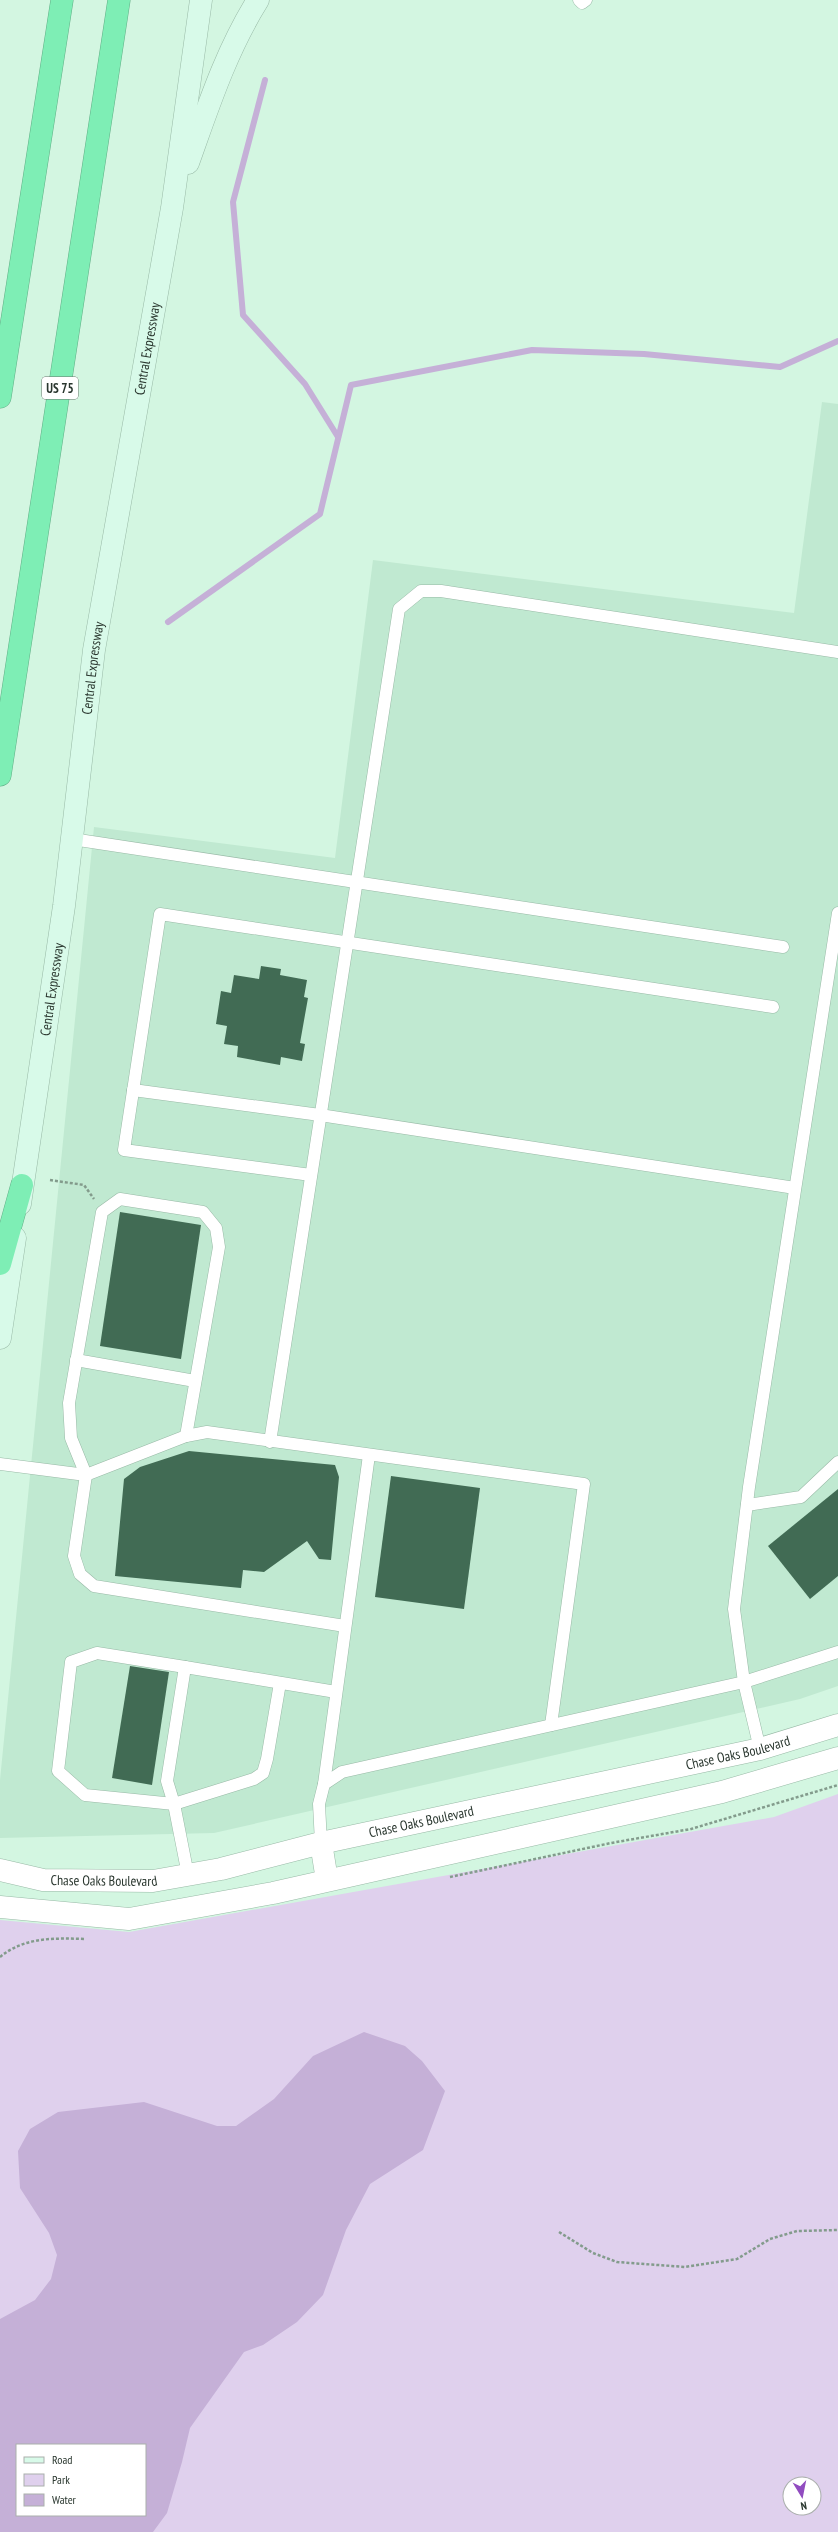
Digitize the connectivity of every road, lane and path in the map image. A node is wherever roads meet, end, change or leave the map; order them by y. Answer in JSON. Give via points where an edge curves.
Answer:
{"nodes":[{"id":1,"x":62,"y":0,"type":"edge"},
{"id":2,"x":119,"y":0,"type":"edge"},
{"id":3,"x":201,"y":0,"type":"edge"},
{"id":4,"x":258,"y":0,"type":"edge"},
{"id":5,"x":579,"y":0,"type":"edge"},
{"id":6,"x":586,"y":0,"type":"edge"},
{"id":7,"x":172,"y":208,"type":"junction"},
{"id":8,"x":0,"y":397,"type":"edge"},
{"id":9,"x":838,"y":652,"type":"edge"},
{"id":10,"x":0,"y":775,"type":"edge"},
{"id":11,"x":72,"y":839,"type":"junction"},
{"id":12,"x":357,"y":882,"type":"junction"},
{"id":13,"x":838,"y":913,"type":"edge"},
{"id":14,"x":348,"y":942,"type":"junction"},
{"id":15,"x":783,"y":947,"type":"dead end"},
{"id":16,"x":774,"y":1007,"type":"dead end"},
{"id":17,"x":133,"y":1090,"type":"junction"},
{"id":18,"x":320,"y":1116,"type":"junction"},
{"id":19,"x":311,"y":1175,"type":"junction"},
{"id":20,"x":50,"y":1180,"type":"dead end"},
{"id":21,"x":22,"y":1185,"type":"junction"},
{"id":22,"x":795,"y":1188,"type":"junction"},
{"id":23,"x":102,"y":1212,"type":"junction"},
{"id":24,"x":0,"y":1264,"type":"edge"},
{"id":25,"x":0,"y":1338,"type":"edge"},
{"id":26,"x":76,"y":1360,"type":"junction"},
{"id":27,"x":195,"y":1381,"type":"junction"},
{"id":28,"x":186,"y":1436,"type":"junction"},
{"id":29,"x":270,"y":1442,"type":"junction"},
{"id":30,"x":369,"y":1455,"type":"junction"},
{"id":31,"x":838,"y":1462,"type":"edge"},
{"id":32,"x":0,"y":1464,"type":"edge"},
{"id":33,"x":86,"y":1475,"type":"junction"},
{"id":34,"x":746,"y":1505,"type":"junction"},
{"id":35,"x":346,"y":1626,"type":"junction"},
{"id":36,"x":838,"y":1652,"type":"edge"},
{"id":37,"x":185,"y":1667,"type":"junction"},
{"id":38,"x":744,"y":1682,"type":"junction"},
{"id":39,"x":280,"y":1683,"type":"junction"},
{"id":40,"x":336,"y":1692,"type":"junction"},
{"id":41,"x":551,"y":1725,"type":"junction"},
{"id":42,"x":838,"y":1725,"type":"edge"},
{"id":43,"x":760,"y":1749,"type":"junction"},
{"id":44,"x":838,"y":1758,"type":"edge"},
{"id":45,"x":767,"y":1779,"type":"junction"},
{"id":46,"x":324,"y":1784,"type":"junction"},
{"id":47,"x":174,"y":1804,"type":"junction"},
{"id":48,"x":321,"y":1843,"type":"junction"},
{"id":49,"x":0,"y":1870,"type":"edge"},
{"id":50,"x":188,"y":1875,"type":"junction"},
{"id":51,"x":327,"y":1880,"type":"junction"},
{"id":52,"x":0,"y":1907,"type":"edge"},
{"id":53,"x":838,"y":2230,"type":"edge"},
{"id":54,"x":559,"y":2232,"type":"dead end"}],
"edges":[{"from":1,"to":8,"type":"highway"},
{"from":2,"to":10,"type":"highway","number":"US 75"},
{"from":3,"to":7,"type":"main road","name":"Central Expressway"},
{"from":4,"to":7,"type":"main road","via":[[244,23],[219,78]]},
{"from":5,"to":6,"type":"lane","via":[[582,3]]},
{"from":7,"to":11,"type":"main road","name":"Central Expressway","via":[[94,650]]},
{"from":9,"to":12,"type":"lane","via":[[441,591],[421,591],[399,609]]},
{"from":11,"to":12,"type":"lane"},
{"from":11,"to":21,"type":"main road","name":"Central Expressway"},
{"from":12,"to":14,"type":"lane"},
{"from":12,"to":15,"type":"lane"},
{"from":13,"to":22,"type":"lane"},
{"from":14,"to":16,"type":"lane"},
{"from":14,"to":17,"type":"lane","via":[[160,914]]},
{"from":14,"to":18,"type":"lane"},
{"from":17,"to":18,"type":"lane"},
{"from":17,"to":19,"type":"lane","via":[[124,1150]]},
{"from":18,"to":19,"type":"lane"},
{"from":18,"to":22,"type":"lane"},
{"from":19,"to":29,"type":"lane"},
{"from":20,"to":23,"type":"path","via":[[84,1185]]},
{"from":21,"to":24,"type":"highway"},
{"from":21,"to":25,"type":"main road","name":"Central Expressway"},
{"from":22,"to":34,"type":"lane"},
{"from":23,"to":26,"type":"lane"},
{"from":23,"to":27,"type":"lane","via":[[120,1199],[203,1212],[216,1228],[219,1246]]},
{"from":26,"to":27,"type":"lane"},
{"from":26,"to":33,"type":"lane","via":[[69,1403],[71,1438]]},
{"from":27,"to":28,"type":"lane"},
{"from":28,"to":29,"type":"lane","via":[[207,1432]]},
{"from":28,"to":33,"type":"lane"},
{"from":29,"to":30,"type":"lane"},
{"from":30,"to":35,"type":"lane"},
{"from":30,"to":41,"type":"lane","via":[[584,1484]]},
{"from":31,"to":34,"type":"lane","via":[[801,1497]]},
{"from":32,"to":33,"type":"lane"},
{"from":33,"to":35,"type":"lane","via":[[74,1556],[80,1574],[94,1586]]},
{"from":34,"to":38,"type":"lane","via":[[734,1609]]},
{"from":35,"to":40,"type":"lane"},
{"from":36,"to":38,"type":"lane"},
{"from":37,"to":39,"type":"lane"},
{"from":37,"to":47,"type":"lane","via":[[167,1781]]},
{"from":37,"to":47,"type":"lane","via":[[97,1653],[70,1662],[58,1771],[85,1795]]},
{"from":38,"to":41,"type":"lane"},
{"from":38,"to":43,"type":"lane"},
{"from":39,"to":40,"type":"lane"},
{"from":39,"to":47,"type":"lane","via":[[263,1773],[234,1787]]},
{"from":40,"to":46,"type":"lane"},
{"from":41,"to":46,"type":"lane","via":[[342,1772]]},
{"from":42,"to":43,"type":"street","name":"Chase Oaks Boulevard"},
{"from":43,"to":45,"type":"street"},
{"from":43,"to":48,"type":"street","name":"Chase Oaks Boulevard"},
{"from":44,"to":45,"type":"street"},
{"from":45,"to":51,"type":"street","via":[[722,1792]]},
{"from":46,"to":48,"type":"lane","via":[[320,1804]]},
{"from":47,"to":50,"type":"lane"},
{"from":48,"to":50,"type":"street","name":"Chase Oaks Boulevard","via":[[222,1869]]},
{"from":48,"to":51,"type":"street"},
{"from":49,"to":50,"type":"street","name":"Chase Oaks Boulevard","via":[[43,1880],[153,1881]]},
{"from":51,"to":52,"type":"street","via":[[273,1893],[129,1919]]},
{"from":53,"to":54,"type":"path","via":[[798,2231],[770,2239],[738,2259],[685,2268],[617,2262],[593,2254]]}]}
